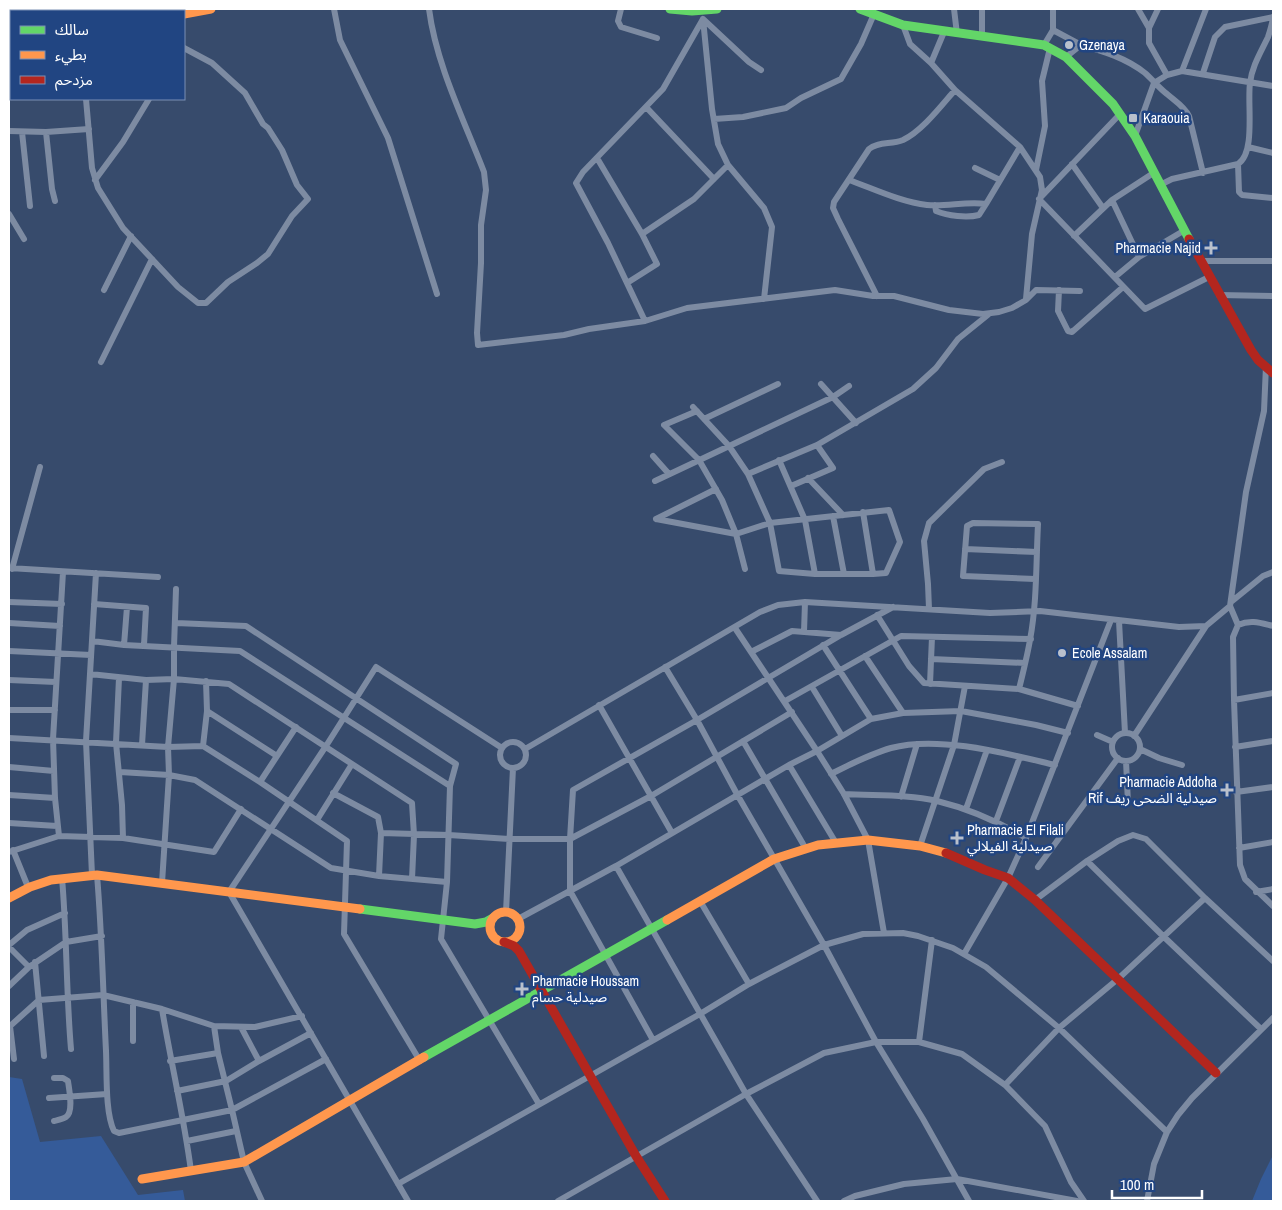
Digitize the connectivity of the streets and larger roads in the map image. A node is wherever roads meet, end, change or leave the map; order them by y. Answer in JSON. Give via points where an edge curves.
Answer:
{"nodes":[{"id":1,"x":121,"y":9,"type":"edge"},
{"id":2,"x":211,"y":9,"type":"edge"},
{"id":3,"x":334,"y":9,"type":"edge"},
{"id":4,"x":429,"y":9,"type":"edge"},
{"id":5,"x":621,"y":9,"type":"edge"},
{"id":6,"x":670,"y":9,"type":"edge"},
{"id":7,"x":717,"y":9,"type":"edge"},
{"id":8,"x":860,"y":9,"type":"edge"},
{"id":9,"x":954,"y":9,"type":"edge"},
{"id":10,"x":982,"y":9,"type":"edge"},
{"id":11,"x":1053,"y":9,"type":"edge"},
{"id":12,"x":1138,"y":9,"type":"edge"},
{"id":13,"x":1158,"y":9,"type":"edge"},
{"id":14,"x":1206,"y":9,"type":"edge"},
{"id":15,"x":126,"y":10,"type":"edge"},
{"id":16,"x":185,"y":14,"type":"edge"},
{"id":17,"x":874,"y":14,"type":"junction"},
{"id":18,"x":703,"y":15,"type":"junction"},
{"id":19,"x":1273,"y":18,"type":"edge"},
{"id":20,"x":903,"y":25,"type":"junction"},
{"id":21,"x":1149,"y":28,"type":"junction"},
{"id":22,"x":1052,"y":30,"type":"junction"},
{"id":23,"x":944,"y":32,"type":"junction"},
{"id":24,"x":957,"y":34,"type":"junction"},
{"id":25,"x":982,"y":36,"type":"junction"},
{"id":26,"x":657,"y":38,"type":"dead end"},
{"id":27,"x":1081,"y":45,"type":"junction"},
{"id":28,"x":1047,"y":46,"type":"junction"},
{"id":29,"x":185,"y":49,"type":"edge"},
{"id":30,"x":1066,"y":57,"type":"junction"},
{"id":31,"x":931,"y":63,"type":"junction"},
{"id":32,"x":761,"y":70,"type":"dead end"},
{"id":33,"x":1182,"y":71,"type":"junction"},
{"id":34,"x":1203,"y":73,"type":"junction"},
{"id":35,"x":1167,"y":75,"type":"junction"},
{"id":36,"x":1250,"y":82,"type":"junction"},
{"id":37,"x":1154,"y":83,"type":"junction"},
{"id":38,"x":1273,"y":86,"type":"edge"},
{"id":39,"x":955,"y":90,"type":"junction"},
{"id":40,"x":86,"y":100,"type":"edge"},
{"id":41,"x":148,"y":100,"type":"edge"},
{"id":42,"x":646,"y":107,"type":"junction"},
{"id":43,"x":1120,"y":114,"type":"junction"},
{"id":44,"x":714,"y":119,"type":"junction"},
{"id":45,"x":89,"y":128,"type":"junction"},
{"id":46,"x":9,"y":131,"type":"edge"},
{"id":47,"x":22,"y":132,"type":"junction"},
{"id":48,"x":46,"y":132,"type":"junction"},
{"id":49,"x":1135,"y":136,"type":"junction"},
{"id":50,"x":1020,"y":147,"type":"junction"},
{"id":51,"x":1248,"y":147,"type":"junction"},
{"id":52,"x":1273,"y":153,"type":"edge"},
{"id":53,"x":597,"y":158,"type":"junction"},
{"id":54,"x":1072,"y":164,"type":"junction"},
{"id":55,"x":1238,"y":164,"type":"junction"},
{"id":56,"x":728,"y":165,"type":"junction"},
{"id":57,"x":975,"y":168,"type":"dead end"},
{"id":58,"x":1036,"y":170,"type":"junction"},
{"id":59,"x":1155,"y":172,"type":"junction"},
{"id":60,"x":1202,"y":173,"type":"junction"},
{"id":61,"x":714,"y":179,"type":"junction"},
{"id":62,"x":95,"y":180,"type":"junction"},
{"id":63,"x":850,"y":180,"type":"junction"},
{"id":64,"x":1000,"y":180,"type":"junction"},
{"id":65,"x":1162,"y":184,"type":"junction"},
{"id":66,"x":1273,"y":198,"type":"edge"},
{"id":67,"x":1039,"y":199,"type":"junction"},
{"id":68,"x":1112,"y":200,"type":"junction"},
{"id":69,"x":55,"y":201,"type":"dead end"},
{"id":70,"x":986,"y":204,"type":"junction"},
{"id":71,"x":935,"y":205,"type":"junction"},
{"id":72,"x":30,"y":206,"type":"dead end"},
{"id":73,"x":1103,"y":208,"type":"junction"},
{"id":74,"x":9,"y":214,"type":"edge"},
{"id":75,"x":1185,"y":230,"type":"junction"},
{"id":76,"x":642,"y":234,"type":"junction"},
{"id":77,"x":131,"y":236,"type":"junction"},
{"id":78,"x":1074,"y":236,"type":"junction"},
{"id":79,"x":24,"y":238,"type":"dead end"},
{"id":80,"x":1139,"y":257,"type":"junction"},
{"id":81,"x":152,"y":259,"type":"junction"},
{"id":82,"x":1201,"y":261,"type":"junction"},
{"id":83,"x":1273,"y":261,"type":"edge"},
{"id":84,"x":1115,"y":277,"type":"junction"},
{"id":85,"x":1209,"y":277,"type":"junction"},
{"id":86,"x":627,"y":283,"type":"junction"},
{"id":87,"x":1123,"y":286,"type":"junction"},
{"id":88,"x":104,"y":290,"type":"dead end"},
{"id":89,"x":1059,"y":290,"type":"junction"},
{"id":90,"x":1080,"y":291,"type":"dead end"},
{"id":91,"x":437,"y":294,"type":"dead end"},
{"id":92,"x":1219,"y":295,"type":"junction"},
{"id":93,"x":877,"y":296,"type":"junction"},
{"id":94,"x":1273,"y":296,"type":"edge"},
{"id":95,"x":764,"y":300,"type":"junction"},
{"id":96,"x":1026,"y":300,"type":"junction"},
{"id":97,"x":990,"y":313,"type":"junction"},
{"id":98,"x":644,"y":321,"type":"junction"},
{"id":99,"x":101,"y":362,"type":"dead end"},
{"id":100,"x":1266,"y":366,"type":"junction"},
{"id":101,"x":1273,"y":373,"type":"edge"},
{"id":102,"x":778,"y":384,"type":"dead end"},
{"id":103,"x":821,"y":384,"type":"dead end"},
{"id":104,"x":849,"y":386,"type":"dead end"},
{"id":105,"x":833,"y":397,"type":"junction"},
{"id":106,"x":704,"y":419,"type":"junction"},
{"id":107,"x":856,"y":423,"type":"junction"},
{"id":108,"x":816,"y":445,"type":"junction"},
{"id":109,"x":729,"y":446,"type":"junction"},
{"id":110,"x":653,"y":456,"type":"dead end"},
{"id":111,"x":698,"y":460,"type":"junction"},
{"id":112,"x":779,"y":460,"type":"junction"},
{"id":113,"x":1002,"y":462,"type":"dead end"},
{"id":114,"x":40,"y":467,"type":"dead end"},
{"id":115,"x":669,"y":474,"type":"junction"},
{"id":116,"x":748,"y":474,"type":"junction"},
{"id":117,"x":808,"y":478,"type":"junction"},
{"id":118,"x":655,"y":481,"type":"dead end"},
{"id":119,"x":791,"y":486,"type":"junction"},
{"id":120,"x":716,"y":489,"type":"junction"},
{"id":121,"x":863,"y":512,"type":"junction"},
{"id":122,"x":843,"y":514,"type":"junction"},
{"id":123,"x":833,"y":516,"type":"junction"},
{"id":124,"x":804,"y":519,"type":"junction"},
{"id":125,"x":770,"y":523,"type":"junction"},
{"id":126,"x":736,"y":534,"type":"junction"},
{"id":127,"x":965,"y":549,"type":"junction"},
{"id":128,"x":1037,"y":552,"type":"junction"},
{"id":129,"x":10,"y":568,"type":"edge"},
{"id":130,"x":745,"y":569,"type":"dead end"},
{"id":131,"x":63,"y":572,"type":"junction"},
{"id":132,"x":1273,"y":572,"type":"edge"},
{"id":133,"x":96,"y":573,"type":"junction"},
{"id":134,"x":815,"y":574,"type":"junction"},
{"id":135,"x":844,"y":574,"type":"junction"},
{"id":136,"x":873,"y":574,"type":"junction"},
{"id":137,"x":158,"y":577,"type":"dead end"},
{"id":138,"x":1036,"y":579,"type":"junction"},
{"id":139,"x":176,"y":589,"type":"dead end"},
{"id":140,"x":9,"y":602,"type":"edge"},
{"id":141,"x":805,"y":602,"type":"junction"},
{"id":142,"x":62,"y":604,"type":"junction"},
{"id":143,"x":94,"y":604,"type":"junction"},
{"id":144,"x":1230,"y":604,"type":"junction"},
{"id":145,"x":895,"y":606,"type":"junction"},
{"id":146,"x":128,"y":607,"type":"junction"},
{"id":147,"x":929,"y":609,"type":"junction"},
{"id":148,"x":1034,"y":611,"type":"junction"},
{"id":149,"x":877,"y":616,"type":"junction"},
{"id":150,"x":1111,"y":620,"type":"junction"},
{"id":151,"x":1120,"y":621,"type":"junction"},
{"id":152,"x":9,"y":623,"type":"edge"},
{"id":153,"x":176,"y":623,"type":"junction"},
{"id":154,"x":1238,"y":624,"type":"junction"},
{"id":155,"x":60,"y":626,"type":"junction"},
{"id":156,"x":1206,"y":626,"type":"junction"},
{"id":157,"x":1273,"y":626,"type":"edge"},
{"id":158,"x":735,"y":628,"type":"junction"},
{"id":159,"x":804,"y":632,"type":"junction"},
{"id":160,"x":842,"y":635,"type":"junction"},
{"id":161,"x":932,"y":637,"type":"junction"},
{"id":162,"x":1031,"y":639,"type":"junction"},
{"id":163,"x":892,"y":640,"type":"junction"},
{"id":164,"x":92,"y":641,"type":"junction"},
{"id":165,"x":124,"y":645,"type":"junction"},
{"id":166,"x":144,"y":645,"type":"junction"},
{"id":167,"x":823,"y":645,"type":"junction"},
{"id":168,"x":174,"y":647,"type":"junction"},
{"id":169,"x":9,"y":651,"type":"edge"},
{"id":170,"x":751,"y":652,"type":"junction"},
{"id":171,"x":58,"y":654,"type":"junction"},
{"id":172,"x":91,"y":654,"type":"junction"},
{"id":173,"x":865,"y":656,"type":"junction"},
{"id":174,"x":931,"y":659,"type":"junction"},
{"id":175,"x":1025,"y":664,"type":"junction"},
{"id":176,"x":665,"y":667,"type":"junction"},
{"id":177,"x":840,"y":670,"type":"junction"},
{"id":178,"x":90,"y":674,"type":"junction"},
{"id":179,"x":769,"y":677,"type":"junction"},
{"id":180,"x":119,"y":678,"type":"junction"},
{"id":181,"x":9,"y":680,"type":"edge"},
{"id":182,"x":146,"y":680,"type":"junction"},
{"id":183,"x":174,"y":680,"type":"junction"},
{"id":184,"x":206,"y":681,"type":"junction"},
{"id":185,"x":56,"y":682,"type":"junction"},
{"id":186,"x":930,"y":684,"type":"junction"},
{"id":187,"x":965,"y":686,"type":"junction"},
{"id":188,"x":812,"y":687,"type":"junction"},
{"id":189,"x":1019,"y":689,"type":"junction"},
{"id":190,"x":1273,"y":693,"type":"edge"},
{"id":191,"x":356,"y":698,"type":"junction"},
{"id":192,"x":1234,"y":700,"type":"junction"},
{"id":193,"x":785,"y":701,"type":"junction"},
{"id":194,"x":600,"y":704,"type":"junction"},
{"id":195,"x":1078,"y":706,"type":"junction"},
{"id":196,"x":9,"y":710,"type":"edge"},
{"id":197,"x":54,"y":710,"type":"junction"},
{"id":198,"x":207,"y":711,"type":"junction"},
{"id":199,"x":961,"y":711,"type":"junction"},
{"id":200,"x":792,"y":712,"type":"junction"},
{"id":201,"x":903,"y":713,"type":"junction"},
{"id":202,"x":343,"y":718,"type":"junction"},
{"id":203,"x":697,"y":720,"type":"junction"},
{"id":204,"x":871,"y":720,"type":"junction"},
{"id":205,"x":296,"y":727,"type":"junction"},
{"id":206,"x":1068,"y":733,"type":"junction"},
{"id":207,"x":1125,"y":733,"type":"junction"},
{"id":208,"x":1096,"y":735,"type":"dead end"},
{"id":209,"x":842,"y":736,"type":"junction"},
{"id":210,"x":1134,"y":736,"type":"junction"},
{"id":211,"x":9,"y":738,"type":"edge"},
{"id":212,"x":53,"y":739,"type":"junction"},
{"id":213,"x":86,"y":741,"type":"junction"},
{"id":214,"x":743,"y":741,"type":"junction"},
{"id":215,"x":1273,"y":741,"type":"edge"},
{"id":216,"x":1113,"y":742,"type":"junction"},
{"id":217,"x":116,"y":743,"type":"junction"},
{"id":218,"x":916,"y":744,"type":"junction"},
{"id":219,"x":142,"y":745,"type":"junction"},
{"id":220,"x":168,"y":746,"type":"junction"},
{"id":221,"x":203,"y":746,"type":"junction"},
{"id":222,"x":326,"y":746,"type":"junction"},
{"id":223,"x":954,"y":746,"type":"junction"},
{"id":224,"x":1235,"y":747,"type":"junction"},
{"id":225,"x":502,"y":748,"type":"junction"},
{"id":226,"x":525,"y":749,"type":"junction"},
{"id":227,"x":1140,"y":749,"type":"junction"},
{"id":228,"x":987,"y":750,"type":"junction"},
{"id":229,"x":817,"y":751,"type":"junction"},
{"id":230,"x":277,"y":756,"type":"junction"},
{"id":231,"x":1020,"y":757,"type":"junction"},
{"id":232,"x":630,"y":758,"type":"junction"},
{"id":233,"x":717,"y":758,"type":"junction"},
{"id":234,"x":1118,"y":758,"type":"junction"},
{"id":235,"x":1126,"y":761,"type":"junction"},
{"id":236,"x":352,"y":764,"type":"junction"},
{"id":237,"x":1182,"y":764,"type":"dead end"},
{"id":238,"x":789,"y":765,"type":"junction"},
{"id":239,"x":1055,"y":765,"type":"junction"},
{"id":240,"x":9,"y":767,"type":"edge"},
{"id":241,"x":513,"y":768,"type":"junction"},
{"id":242,"x":54,"y":771,"type":"junction"},
{"id":243,"x":120,"y":772,"type":"junction"},
{"id":244,"x":831,"y":774,"type":"junction"},
{"id":245,"x":169,"y":776,"type":"junction"},
{"id":246,"x":766,"y":779,"type":"junction"},
{"id":247,"x":260,"y":782,"type":"junction"},
{"id":248,"x":450,"y":786,"type":"junction"},
{"id":249,"x":1273,"y":787,"type":"edge"},
{"id":250,"x":1236,"y":792,"type":"junction"},
{"id":251,"x":333,"y":793,"type":"junction"},
{"id":252,"x":844,"y":794,"type":"junction"},
{"id":253,"x":9,"y":795,"type":"edge"},
{"id":254,"x":651,"y":796,"type":"junction"},
{"id":255,"x":738,"y":796,"type":"junction"},
{"id":256,"x":901,"y":797,"type":"junction"},
{"id":257,"x":55,"y":798,"type":"junction"},
{"id":258,"x":288,"y":801,"type":"junction"},
{"id":259,"x":935,"y":801,"type":"junction"},
{"id":260,"x":1128,"y":803,"type":"dead end"},
{"id":261,"x":241,"y":809,"type":"junction"},
{"id":262,"x":966,"y":809,"type":"junction"},
{"id":263,"x":316,"y":820,"type":"junction"},
{"id":264,"x":996,"y":821,"type":"junction"},
{"id":265,"x":9,"y":823,"type":"edge"},
{"id":266,"x":57,"y":826,"type":"junction"},
{"id":267,"x":271,"y":828,"type":"junction"},
{"id":268,"x":381,"y":833,"type":"junction"},
{"id":269,"x":672,"y":833,"type":"junction"},
{"id":270,"x":414,"y":835,"type":"junction"},
{"id":271,"x":449,"y":835,"type":"junction"},
{"id":272,"x":59,"y":836,"type":"junction"},
{"id":273,"x":90,"y":837,"type":"junction"},
{"id":274,"x":123,"y":838,"type":"junction"},
{"id":275,"x":1026,"y":838,"type":"junction"},
{"id":276,"x":509,"y":839,"type":"junction"},
{"id":277,"x":570,"y":839,"type":"junction"},
{"id":278,"x":868,"y":840,"type":"junction"},
{"id":279,"x":1273,"y":842,"type":"edge"},
{"id":280,"x":836,"y":843,"type":"junction"},
{"id":281,"x":164,"y":846,"type":"junction"},
{"id":282,"x":920,"y":846,"type":"junction"},
{"id":283,"x":1239,"y":848,"type":"junction"},
{"id":284,"x":806,"y":849,"type":"junction"},
{"id":285,"x":11,"y":851,"type":"edge"},
{"id":286,"x":774,"y":859,"type":"junction"},
{"id":287,"x":1087,"y":861,"type":"junction"},
{"id":288,"x":616,"y":866,"type":"junction"},
{"id":289,"x":1038,"y":867,"type":"dead end"},
{"id":290,"x":346,"y":872,"type":"junction"},
{"id":291,"x":94,"y":875,"type":"junction"},
{"id":292,"x":379,"y":876,"type":"junction"},
{"id":293,"x":62,"y":878,"type":"junction"},
{"id":294,"x":1008,"y":878,"type":"junction"},
{"id":295,"x":412,"y":879,"type":"junction"},
{"id":296,"x":447,"y":882,"type":"junction"},
{"id":297,"x":162,"y":883,"type":"junction"},
{"id":298,"x":28,"y":887,"type":"junction"},
{"id":299,"x":1273,"y":889,"type":"edge"},
{"id":300,"x":570,"y":891,"type":"junction"},
{"id":301,"x":229,"y":892,"type":"junction"},
{"id":302,"x":1256,"y":892,"type":"junction"},
{"id":303,"x":9,"y":898,"type":"edge"},
{"id":304,"x":1205,"y":898,"type":"junction"},
{"id":305,"x":1035,"y":900,"type":"junction"},
{"id":306,"x":700,"y":901,"type":"junction"},
{"id":307,"x":1273,"y":906,"type":"edge"},
{"id":308,"x":344,"y":907,"type":"junction"},
{"id":309,"x":506,"y":912,"type":"junction"},
{"id":310,"x":65,"y":913,"type":"junction"},
{"id":311,"x":493,"y":918,"type":"junction"},
{"id":312,"x":443,"y":919,"type":"junction"},
{"id":313,"x":518,"y":919,"type":"junction"},
{"id":314,"x":475,"y":924,"type":"junction"},
{"id":315,"x":651,"y":928,"type":"junction"},
{"id":316,"x":519,"y":933,"type":"junction"},
{"id":317,"x":884,"y":933,"type":"junction"},
{"id":318,"x":492,"y":934,"type":"junction"},
{"id":319,"x":102,"y":936,"type":"junction"},
{"id":320,"x":1163,"y":936,"type":"junction"},
{"id":321,"x":932,"y":940,"type":"junction"},
{"id":322,"x":66,"y":942,"type":"junction"},
{"id":323,"x":504,"y":942,"type":"junction"},
{"id":324,"x":824,"y":945,"type":"junction"},
{"id":325,"x":9,"y":946,"type":"edge"},
{"id":326,"x":519,"y":951,"type":"junction"},
{"id":327,"x":606,"y":954,"type":"junction"},
{"id":328,"x":964,"y":954,"type":"junction"},
{"id":329,"x":1273,"y":961,"type":"edge"},
{"id":330,"x":35,"y":962,"type":"junction"},
{"id":331,"x":29,"y":967,"type":"junction"},
{"id":332,"x":1119,"y":978,"type":"junction"},
{"id":333,"x":749,"y":984,"type":"junction"},
{"id":334,"x":9,"y":986,"type":"edge"},
{"id":335,"x":542,"y":991,"type":"junction"},
{"id":336,"x":104,"y":995,"type":"junction"},
{"id":337,"x":66,"y":999,"type":"junction"},
{"id":338,"x":39,"y":1000,"type":"junction"},
{"id":339,"x":133,"y":1002,"type":"junction"},
{"id":340,"x":162,"y":1009,"type":"junction"},
{"id":341,"x":700,"y":1014,"type":"junction"},
{"id":342,"x":302,"y":1016,"type":"junction"},
{"id":343,"x":1273,"y":1018,"type":"edge"},
{"id":344,"x":489,"y":1022,"type":"junction"},
{"id":345,"x":214,"y":1026,"type":"junction"},
{"id":346,"x":9,"y":1027,"type":"edge"},
{"id":347,"x":242,"y":1027,"type":"junction"},
{"id":348,"x":1059,"y":1028,"type":"junction"},
{"id":349,"x":1262,"y":1029,"type":"junction"},
{"id":350,"x":311,"y":1034,"type":"junction"},
{"id":351,"x":653,"y":1040,"type":"junction"},
{"id":352,"x":133,"y":1041,"type":"dead end"},
{"id":353,"x":876,"y":1042,"type":"junction"},
{"id":354,"x":919,"y":1042,"type":"junction"},
{"id":355,"x":71,"y":1049,"type":"dead end"},
{"id":356,"x":218,"y":1053,"type":"junction"},
{"id":357,"x":44,"y":1056,"type":"dead end"},
{"id":358,"x":14,"y":1059,"type":"dead end"},
{"id":359,"x":326,"y":1059,"type":"junction"},
{"id":360,"x":170,"y":1061,"type":"junction"},
{"id":361,"x":259,"y":1061,"type":"junction"},
{"id":362,"x":420,"y":1061,"type":"junction"},
{"id":363,"x":1216,"y":1073,"type":"junction"},
{"id":364,"x":590,"y":1075,"type":"junction"},
{"id":365,"x":54,"y":1078,"type":"dead end"},
{"id":366,"x":226,"y":1081,"type":"junction"},
{"id":367,"x":1005,"y":1085,"type":"junction"},
{"id":368,"x":177,"y":1091,"type":"junction"},
{"id":369,"x":107,"y":1094,"type":"junction"},
{"id":370,"x":746,"y":1094,"type":"junction"},
{"id":371,"x":70,"y":1097,"type":"junction"},
{"id":372,"x":49,"y":1098,"type":"dead end"},
{"id":373,"x":349,"y":1100,"type":"junction"},
{"id":374,"x":539,"y":1104,"type":"junction"},
{"id":375,"x":232,"y":1110,"type":"junction"},
{"id":376,"x":183,"y":1120,"type":"junction"},
{"id":377,"x":54,"y":1121,"type":"dead end"},
{"id":378,"x":236,"y":1131,"type":"junction"},
{"id":379,"x":1167,"y":1132,"type":"junction"},
{"id":380,"x":187,"y":1141,"type":"junction"},
{"id":381,"x":636,"y":1156,"type":"junction"},
{"id":382,"x":244,"y":1162,"type":"junction"},
{"id":383,"x":191,"y":1171,"type":"junction"},
{"id":384,"x":142,"y":1179,"type":"dead end"},
{"id":385,"x":957,"y":1179,"type":"junction"},
{"id":386,"x":398,"y":1184,"type":"junction"},
{"id":387,"x":262,"y":1201,"type":"edge"},
{"id":388,"x":408,"y":1201,"type":"edge"},
{"id":389,"x":558,"y":1201,"type":"edge"},
{"id":390,"x":665,"y":1201,"type":"edge"},
{"id":391,"x":817,"y":1201,"type":"edge"},
{"id":392,"x":844,"y":1201,"type":"edge"},
{"id":393,"x":969,"y":1201,"type":"edge"},
{"id":394,"x":1077,"y":1201,"type":"edge"},
{"id":395,"x":1084,"y":1201,"type":"edge"},
{"id":396,"x":1147,"y":1201,"type":"edge"}],
"edges":[{"from":1,"to":15,"type":"street"},
{"from":2,"to":16,"type":"street"},
{"from":3,"to":91,"type":"street","via":[[340,40],[388,138]]},
{"from":4,"to":98,"type":"street","via":[[445,72],[486,182],[481,225],[478,344],[564,335]]},
{"from":5,"to":26,"type":"street","via":[[618,20],[621,28]]},
{"from":6,"to":18,"type":"street"},
{"from":7,"to":18,"type":"street"},
{"from":8,"to":17,"type":"street"},
{"from":9,"to":24,"type":"street"},
{"from":10,"to":25,"type":"street"},
{"from":11,"to":22,"type":"street"},
{"from":12,"to":21,"type":"street"},
{"from":13,"to":21,"type":"street"},
{"from":14,"to":33,"type":"street"},
{"from":17,"to":20,"type":"street"},
{"from":17,"to":44,"type":"street","via":[[841,79],[786,108],[743,118]]},
{"from":18,"to":32,"type":"street"},
{"from":18,"to":42,"type":"street","via":[[669,80]]},
{"from":18,"to":44,"type":"street"},
{"from":19,"to":34,"type":"street","via":[[1225,26],[1214,37]]},
{"from":19,"to":36,"type":"street"},
{"from":20,"to":23,"type":"street"},
{"from":20,"to":31,"type":"street","via":[[907,40]]},
{"from":21,"to":35,"type":"street","via":[[1149,43]]},
{"from":22,"to":27,"type":"street"},
{"from":22,"to":28,"type":"street"},
{"from":23,"to":24,"type":"street"},
{"from":23,"to":31,"type":"street"},
{"from":24,"to":25,"type":"street"},
{"from":25,"to":28,"type":"street"},
{"from":27,"to":30,"type":"street"},
{"from":27,"to":37,"type":"street","via":[[1122,60],[1145,73]]},
{"from":28,"to":30,"type":"street"},
{"from":28,"to":58,"type":"street","via":[[1042,81],[1045,126]]},
{"from":29,"to":81,"type":"street","via":[[212,63],[245,94],[282,150],[297,185],[308,199],[292,216],[268,254],[228,282],[206,303],[198,303],[178,287]]},
{"from":30,"to":43,"type":"street"},
{"from":31,"to":39,"type":"street"},
{"from":33,"to":34,"type":"street"},
{"from":33,"to":35,"type":"street"},
{"from":34,"to":36,"type":"street"},
{"from":35,"to":37,"type":"street"},
{"from":36,"to":38,"type":"street"},
{"from":36,"to":51,"type":"street"},
{"from":37,"to":49,"type":"street"},
{"from":37,"to":60,"type":"street","via":[[1189,116]]},
{"from":39,"to":50,"type":"street"},
{"from":39,"to":63,"type":"street","via":[[909,137],[875,144],[869,149]]},
{"from":40,"to":45,"type":"street"},
{"from":41,"to":62,"type":"street"},
{"from":42,"to":53,"type":"street"},
{"from":42,"to":61,"type":"street"},
{"from":43,"to":49,"type":"street"},
{"from":43,"to":54,"type":"street"},
{"from":44,"to":56,"type":"street","via":[[718,144]]},
{"from":45,"to":48,"type":"street"},
{"from":45,"to":62,"type":"street"},
{"from":46,"to":47,"type":"street"},
{"from":47,"to":48,"type":"street"},
{"from":47,"to":72,"type":"street"},
{"from":48,"to":69,"type":"street"},
{"from":49,"to":59,"type":"street"},
{"from":50,"to":58,"type":"street"},
{"from":50,"to":64,"type":"street"},
{"from":51,"to":52,"type":"street"},
{"from":51,"to":55,"type":"street"},
{"from":53,"to":76,"type":"street"},
{"from":53,"to":86,"type":"street","via":[[576,183]]},
{"from":54,"to":67,"type":"street"},
{"from":54,"to":73,"type":"street"},
{"from":55,"to":60,"type":"street"},
{"from":55,"to":66,"type":"street","via":[[1239,192],[1242,195]]},
{"from":56,"to":61,"type":"street"},
{"from":56,"to":95,"type":"street","via":[[764,208],[772,227]]},
{"from":57,"to":64,"type":"street"},
{"from":58,"to":67,"type":"street","via":[[1042,190]]},
{"from":59,"to":65,"type":"street"},
{"from":59,"to":68,"type":"street"},
{"from":60,"to":65,"type":"street"},
{"from":61,"to":76,"type":"street","via":[[694,199]]},
{"from":62,"to":77,"type":"street"},
{"from":63,"to":71,"type":"street","via":[[911,202]]},
{"from":63,"to":93,"type":"street","via":[[834,202],[834,208]]},
{"from":64,"to":70,"type":"street"},
{"from":65,"to":75,"type":"street"},
{"from":67,"to":78,"type":"street"},
{"from":67,"to":96,"type":"street"},
{"from":68,"to":73,"type":"street"},
{"from":68,"to":80,"type":"street"},
{"from":70,"to":71,"type":"street"},
{"from":70,"to":71,"type":"street","via":[[979,215],[968,216],[941,213],[936,211]]},
{"from":73,"to":78,"type":"street"},
{"from":74,"to":79,"type":"street"},
{"from":75,"to":80,"type":"street"},
{"from":75,"to":82,"type":"street"},
{"from":76,"to":86,"type":"street","via":[[656,264]]},
{"from":77,"to":81,"type":"street"},
{"from":77,"to":88,"type":"street"},
{"from":78,"to":84,"type":"street"},
{"from":80,"to":84,"type":"street"},
{"from":81,"to":99,"type":"street"},
{"from":82,"to":83,"type":"street"},
{"from":82,"to":85,"type":"street"},
{"from":84,"to":87,"type":"street"},
{"from":85,"to":87,"type":"street","via":[[1147,308]]},
{"from":85,"to":92,"type":"street"},
{"from":86,"to":98,"type":"street"},
{"from":87,"to":89,"type":"street","via":[[1072,332],[1068,331],[1058,314]]},
{"from":89,"to":90,"type":"street"},
{"from":89,"to":96,"type":"street","via":[[1036,290]]},
{"from":92,"to":94,"type":"street"},
{"from":92,"to":100,"type":"street","via":[[1250,350]]},
{"from":93,"to":95,"type":"street","via":[[835,290]]},
{"from":93,"to":97,"type":"street","via":[[894,296],[955,311]]},
{"from":95,"to":98,"type":"street","via":[[687,308]]},
{"from":96,"to":97,"type":"street","via":[[1006,310]]},
{"from":97,"to":107,"type":"street","via":[[958,339],[921,383]]},
{"from":100,"to":101,"type":"street"},
{"from":100,"to":144,"type":"street","via":[[1264,411],[1246,492]]},
{"from":102,"to":106,"type":"street"},
{"from":103,"to":105,"type":"street"},
{"from":104,"to":105,"type":"street"},
{"from":105,"to":107,"type":"street"},
{"from":105,"to":109,"type":"street"},
{"from":106,"to":109,"type":"street"},
{"from":106,"to":111,"type":"street","via":[[695,409],[664,426]]},
{"from":107,"to":108,"type":"street"},
{"from":108,"to":112,"type":"street"},
{"from":108,"to":117,"type":"street","via":[[833,468]]},
{"from":109,"to":111,"type":"street"},
{"from":109,"to":116,"type":"street"},
{"from":110,"to":115,"type":"street"},
{"from":111,"to":115,"type":"street"},
{"from":111,"to":120,"type":"street"},
{"from":112,"to":116,"type":"street"},
{"from":112,"to":119,"type":"street"},
{"from":113,"to":147,"type":"street","via":[[984,469],[929,523],[924,541]]},
{"from":114,"to":129,"type":"street"},
{"from":115,"to":118,"type":"street"},
{"from":116,"to":125,"type":"street"},
{"from":117,"to":119,"type":"street"},
{"from":117,"to":122,"type":"street"},
{"from":119,"to":124,"type":"street"},
{"from":120,"to":126,"type":"street"},
{"from":120,"to":126,"type":"street","via":[[656,519]]},
{"from":121,"to":122,"type":"street"},
{"from":121,"to":136,"type":"street"},
{"from":121,"to":136,"type":"street","via":[[889,510],[900,542],[886,573]]},
{"from":122,"to":123,"type":"street"},
{"from":123,"to":124,"type":"street"},
{"from":123,"to":135,"type":"street"},
{"from":124,"to":125,"type":"street"},
{"from":124,"to":134,"type":"street"},
{"from":125,"to":126,"type":"street"},
{"from":125,"to":134,"type":"street","via":[[779,571]]},
{"from":126,"to":130,"type":"street"},
{"from":127,"to":128,"type":"street"},
{"from":127,"to":128,"type":"street","via":[[967,526],[973,523],[1038,524]]},
{"from":127,"to":138,"type":"street","via":[[963,576]]},
{"from":128,"to":138,"type":"street"},
{"from":129,"to":131,"type":"street"},
{"from":131,"to":133,"type":"street"},
{"from":131,"to":142,"type":"street"},
{"from":132,"to":144,"type":"street","via":[[1263,576]]},
{"from":133,"to":137,"type":"street"},
{"from":133,"to":143,"type":"street"},
{"from":134,"to":135,"type":"street"},
{"from":135,"to":136,"type":"street"},
{"from":138,"to":148,"type":"street"},
{"from":139,"to":153,"type":"street"},
{"from":140,"to":142,"type":"street"},
{"from":141,"to":145,"type":"street"},
{"from":141,"to":158,"type":"street","via":[[769,608]]},
{"from":141,"to":159,"type":"street"},
{"from":142,"to":155,"type":"street"},
{"from":143,"to":146,"type":"street"},
{"from":143,"to":164,"type":"street"},
{"from":144,"to":154,"type":"street"},
{"from":144,"to":156,"type":"street"},
{"from":145,"to":147,"type":"street"},
{"from":145,"to":149,"type":"street"},
{"from":146,"to":165,"type":"street"},
{"from":146,"to":166,"type":"street","via":[[146,608]]},
{"from":147,"to":148,"type":"street","via":[[998,613]]},
{"from":148,"to":150,"type":"street"},
{"from":148,"to":162,"type":"street"},
{"from":149,"to":160,"type":"street"},
{"from":149,"to":163,"type":"street"},
{"from":150,"to":151,"type":"street"},
{"from":150,"to":195,"type":"street"},
{"from":151,"to":156,"type":"street","via":[[1179,627]]},
{"from":151,"to":207,"type":"street"},
{"from":152,"to":155,"type":"street"},
{"from":153,"to":168,"type":"street"},
{"from":153,"to":191,"type":"street","via":[[246,626]]},
{"from":154,"to":157,"type":"street","via":[[1258,622]]},
{"from":154,"to":192,"type":"street","via":[[1233,637]]},
{"from":155,"to":171,"type":"street"},
{"from":156,"to":210,"type":"street"},
{"from":158,"to":170,"type":"street"},
{"from":158,"to":176,"type":"street"},
{"from":159,"to":160,"type":"street"},
{"from":159,"to":170,"type":"street","via":[[792,631]]},
{"from":160,"to":167,"type":"street"},
{"from":161,"to":162,"type":"street"},
{"from":161,"to":163,"type":"street","via":[[901,636]]},
{"from":161,"to":174,"type":"street"},
{"from":162,"to":175,"type":"street"},
{"from":163,"to":173,"type":"street"},
{"from":163,"to":186,"type":"street","via":[[909,666],[924,683]]},
{"from":164,"to":165,"type":"street"},
{"from":164,"to":172,"type":"street"},
{"from":165,"to":166,"type":"street"},
{"from":166,"to":168,"type":"street"},
{"from":167,"to":177,"type":"street"},
{"from":167,"to":179,"type":"street"},
{"from":168,"to":183,"type":"street"},
{"from":168,"to":202,"type":"street","via":[[240,651]]},
{"from":169,"to":171,"type":"street"},
{"from":170,"to":179,"type":"street"},
{"from":171,"to":172,"type":"street"},
{"from":171,"to":185,"type":"street"},
{"from":172,"to":178,"type":"street"},
{"from":173,"to":177,"type":"street"},
{"from":173,"to":201,"type":"street"},
{"from":174,"to":175,"type":"street"},
{"from":174,"to":186,"type":"street"},
{"from":175,"to":189,"type":"street"},
{"from":176,"to":194,"type":"street"},
{"from":176,"to":203,"type":"street"},
{"from":177,"to":188,"type":"street"},
{"from":177,"to":204,"type":"street"},
{"from":178,"to":180,"type":"street"},
{"from":178,"to":213,"type":"street"},
{"from":179,"to":193,"type":"street"},
{"from":179,"to":203,"type":"street"},
{"from":180,"to":182,"type":"street"},
{"from":180,"to":217,"type":"street"},
{"from":181,"to":185,"type":"street"},
{"from":182,"to":183,"type":"street"},
{"from":182,"to":219,"type":"street"},
{"from":183,"to":184,"type":"street"},
{"from":183,"to":220,"type":"street"},
{"from":184,"to":198,"type":"street"},
{"from":184,"to":205,"type":"street","via":[[229,684]]},
{"from":185,"to":197,"type":"street"},
{"from":186,"to":187,"type":"street"},
{"from":187,"to":189,"type":"street"},
{"from":187,"to":199,"type":"street"},
{"from":188,"to":193,"type":"street"},
{"from":188,"to":209,"type":"street"},
{"from":189,"to":195,"type":"street"},
{"from":190,"to":192,"type":"street"},
{"from":191,"to":202,"type":"street"},
{"from":191,"to":225,"type":"street","via":[[376,667]]},
{"from":191,"to":248,"type":"street","via":[[456,764]]},
{"from":192,"to":224,"type":"street"},
{"from":193,"to":200,"type":"street"},
{"from":194,"to":226,"type":"street"},
{"from":194,"to":232,"type":"street"},
{"from":195,"to":206,"type":"street"},
{"from":196,"to":197,"type":"street"},
{"from":197,"to":212,"type":"street"},
{"from":198,"to":221,"type":"street"},
{"from":198,"to":230,"type":"street"},
{"from":199,"to":201,"type":"street"},
{"from":199,"to":206,"type":"street"},
{"from":199,"to":223,"type":"street"},
{"from":200,"to":214,"type":"street"},
{"from":200,"to":229,"type":"street"},
{"from":201,"to":204,"type":"street"},
{"from":202,"to":222,"type":"street"},
{"from":202,"to":248,"type":"street"},
{"from":203,"to":232,"type":"street"},
{"from":203,"to":233,"type":"street"},
{"from":204,"to":209,"type":"street"},
{"from":205,"to":222,"type":"street"},
{"from":205,"to":230,"type":"street"},
{"from":206,"to":239,"type":"street"},
{"from":207,"to":210,"type":"street"},
{"from":207,"to":216,"type":"street"},
{"from":208,"to":216,"type":"street"},
{"from":209,"to":229,"type":"street"},
{"from":210,"to":227,"type":"street"},
{"from":211,"to":212,"type":"street"},
{"from":212,"to":213,"type":"street"},
{"from":212,"to":242,"type":"street"},
{"from":213,"to":217,"type":"street"},
{"from":213,"to":273,"type":"street"},
{"from":214,"to":233,"type":"street"},
{"from":214,"to":246,"type":"street"},
{"from":215,"to":224,"type":"street"},
{"from":216,"to":234,"type":"street","via":[[1113,751]]},
{"from":217,"to":219,"type":"street"},
{"from":217,"to":243,"type":"street"},
{"from":218,"to":223,"type":"street"},
{"from":218,"to":244,"type":"street","via":[[865,757]]},
{"from":218,"to":256,"type":"street"},
{"from":219,"to":220,"type":"street"},
{"from":220,"to":221,"type":"street"},
{"from":220,"to":245,"type":"street"},
{"from":221,"to":247,"type":"street"},
{"from":222,"to":236,"type":"street"},
{"from":222,"to":258,"type":"street"},
{"from":223,"to":228,"type":"street"},
{"from":223,"to":259,"type":"street"},
{"from":224,"to":250,"type":"street"},
{"from":225,"to":226,"type":"street","via":[[514,742]]},
{"from":225,"to":241,"type":"street","via":[[501,760]]},
{"from":226,"to":241,"type":"street","via":[[525,762]]},
{"from":227,"to":235,"type":"street","via":[[1135,757]]},
{"from":227,"to":237,"type":"street"},
{"from":228,"to":231,"type":"street"},
{"from":228,"to":262,"type":"street"},
{"from":229,"to":238,"type":"street"},
{"from":229,"to":244,"type":"street"},
{"from":230,"to":247,"type":"street"},
{"from":231,"to":239,"type":"street"},
{"from":231,"to":264,"type":"street"},
{"from":232,"to":254,"type":"street"},
{"from":232,"to":277,"type":"street","via":[[573,790]]},
{"from":233,"to":254,"type":"street"},
{"from":233,"to":255,"type":"street"},
{"from":234,"to":235,"type":"street"},
{"from":234,"to":289,"type":"street"},
{"from":235,"to":260,"type":"street"},
{"from":236,"to":251,"type":"street"},
{"from":236,"to":270,"type":"street","via":[[412,803]]},
{"from":238,"to":246,"type":"street"},
{"from":238,"to":280,"type":"street"},
{"from":239,"to":275,"type":"street"},
{"from":240,"to":242,"type":"street"},
{"from":241,"to":276,"type":"street"},
{"from":242,"to":257,"type":"street"},
{"from":243,"to":245,"type":"street"},
{"from":243,"to":274,"type":"street"},
{"from":244,"to":252,"type":"street"},
{"from":245,"to":261,"type":"street","via":[[195,780]]},
{"from":245,"to":281,"type":"street"},
{"from":246,"to":255,"type":"street"},
{"from":246,"to":284,"type":"street"},
{"from":247,"to":258,"type":"street"},
{"from":248,"to":271,"type":"street"},
{"from":249,"to":250,"type":"street"},
{"from":250,"to":283,"type":"street"},
{"from":251,"to":263,"type":"street"},
{"from":251,"to":268,"type":"street","via":[[378,817]]},
{"from":252,"to":256,"type":"street"},
{"from":252,"to":278,"type":"street"},
{"from":253,"to":257,"type":"street"},
{"from":254,"to":269,"type":"street"},
{"from":254,"to":277,"type":"street"},
{"from":255,"to":269,"type":"street"},
{"from":255,"to":286,"type":"street"},
{"from":256,"to":259,"type":"street"},
{"from":257,"to":266,"type":"street"},
{"from":258,"to":263,"type":"street"},
{"from":258,"to":267,"type":"street"},
{"from":259,"to":262,"type":"street"},
{"from":259,"to":282,"type":"street"},
{"from":261,"to":267,"type":"street"},
{"from":261,"to":281,"type":"street","via":[[214,852]]},
{"from":262,"to":264,"type":"street"},
{"from":263,"to":290,"type":"street","via":[[347,841]]},
{"from":264,"to":275,"type":"street"},
{"from":265,"to":266,"type":"street"},
{"from":266,"to":272,"type":"street"},
{"from":267,"to":290,"type":"street","via":[[331,868]]},
{"from":267,"to":301,"type":"street"},
{"from":268,"to":270,"type":"street"},
{"from":268,"to":292,"type":"street"},
{"from":269,"to":288,"type":"street"},
{"from":270,"to":271,"type":"street"},
{"from":270,"to":295,"type":"street"},
{"from":271,"to":276,"type":"street"},
{"from":271,"to":296,"type":"street"},
{"from":272,"to":273,"type":"street"},
{"from":272,"to":285,"type":"street"},
{"from":273,"to":274,"type":"street"},
{"from":273,"to":291,"type":"street"},
{"from":274,"to":281,"type":"street"},
{"from":275,"to":294,"type":"street"},
{"from":276,"to":277,"type":"street"},
{"from":276,"to":309,"type":"street"},
{"from":277,"to":300,"type":"street"},
{"from":278,"to":280,"type":"street"},
{"from":278,"to":282,"type":"street"},
{"from":278,"to":317,"type":"street"},
{"from":279,"to":283,"type":"street"},
{"from":280,"to":284,"type":"street"},
{"from":281,"to":297,"type":"street"},
{"from":282,"to":294,"type":"street","via":[[946,852]]},
{"from":283,"to":302,"type":"street","via":[[1242,872]]},
{"from":284,"to":286,"type":"street"},
{"from":285,"to":298,"type":"street"},
{"from":286,"to":306,"type":"street"},
{"from":286,"to":324,"type":"street"},
{"from":287,"to":304,"type":"street","via":[[1125,837],[1140,836]]},
{"from":287,"to":305,"type":"street"},
{"from":287,"to":320,"type":"street"},
{"from":288,"to":300,"type":"street"},
{"from":288,"to":315,"type":"street"},
{"from":290,"to":292,"type":"street"},
{"from":290,"to":308,"type":"street"},
{"from":291,"to":293,"type":"street"},
{"from":291,"to":297,"type":"street"},
{"from":291,"to":319,"type":"street"},
{"from":292,"to":295,"type":"street"},
{"from":293,"to":298,"type":"street"},
{"from":293,"to":310,"type":"street"},
{"from":294,"to":305,"type":"street"},
{"from":294,"to":328,"type":"street"},
{"from":295,"to":296,"type":"street"},
{"from":296,"to":312,"type":"street"},
{"from":297,"to":301,"type":"street"},
{"from":298,"to":303,"type":"street"},
{"from":299,"to":302,"type":"street"},
{"from":300,"to":313,"type":"street"},
{"from":300,"to":327,"type":"street"},
{"from":301,"to":308,"type":"street"},
{"from":301,"to":342,"type":"street"},
{"from":302,"to":307,"type":"street"},
{"from":304,"to":320,"type":"street"},
{"from":304,"to":329,"type":"street"},
{"from":305,"to":332,"type":"street"},
{"from":306,"to":315,"type":"street"},
{"from":306,"to":333,"type":"street"},
{"from":308,"to":312,"type":"street"},
{"from":308,"to":362,"type":"street","via":[[344,934]]},
{"from":309,"to":311,"type":"street"},
{"from":309,"to":313,"type":"street"},
{"from":310,"to":322,"type":"street"},
{"from":310,"to":325,"type":"street","via":[[27,930]]},
{"from":311,"to":314,"type":"street"},
{"from":311,"to":318,"type":"street","via":[[490,925]]},
{"from":312,"to":314,"type":"street"},
{"from":312,"to":344,"type":"street","via":[[441,939]]},
{"from":313,"to":316,"type":"street"},
{"from":314,"to":318,"type":"street"},
{"from":315,"to":327,"type":"street"},
{"from":315,"to":341,"type":"street"},
{"from":316,"to":323,"type":"street","via":[[513,940]]},
{"from":316,"to":326,"type":"street"},
{"from":317,"to":321,"type":"street","via":[[903,933]]},
{"from":317,"to":324,"type":"street","via":[[863,934]]},
{"from":318,"to":323,"type":"street"},
{"from":319,"to":322,"type":"street"},
{"from":319,"to":336,"type":"street"},
{"from":320,"to":332,"type":"street"},
{"from":320,"to":349,"type":"street"},
{"from":321,"to":328,"type":"street"},
{"from":321,"to":354,"type":"street"},
{"from":322,"to":330,"type":"street"},
{"from":322,"to":337,"type":"street"},
{"from":323,"to":326,"type":"street"},
{"from":324,"to":333,"type":"street"},
{"from":324,"to":353,"type":"street"},
{"from":325,"to":331,"type":"street"},
{"from":326,"to":335,"type":"street"},
{"from":327,"to":335,"type":"street"},
{"from":327,"to":351,"type":"street"},
{"from":328,"to":348,"type":"street","via":[[986,967]]},
{"from":330,"to":331,"type":"street"},
{"from":330,"to":338,"type":"street"},
{"from":331,"to":334,"type":"street"},
{"from":332,"to":348,"type":"street"},
{"from":332,"to":363,"type":"street"},
{"from":333,"to":341,"type":"street"},
{"from":335,"to":344,"type":"street"},
{"from":335,"to":364,"type":"street"},
{"from":336,"to":337,"type":"street"},
{"from":336,"to":339,"type":"street"},
{"from":336,"to":369,"type":"street"},
{"from":337,"to":338,"type":"street"},
{"from":337,"to":355,"type":"street"},
{"from":338,"to":346,"type":"street"},
{"from":338,"to":357,"type":"street"},
{"from":339,"to":340,"type":"street"},
{"from":339,"to":352,"type":"street"},
{"from":340,"to":345,"type":"street"},
{"from":340,"to":360,"type":"street"},
{"from":341,"to":351,"type":"street"},
{"from":341,"to":370,"type":"street"},
{"from":342,"to":347,"type":"street"},
{"from":342,"to":350,"type":"street"},
{"from":343,"to":349,"type":"street"},
{"from":344,"to":362,"type":"street"},
{"from":344,"to":374,"type":"street"},
{"from":345,"to":347,"type":"street"},
{"from":345,"to":356,"type":"street"},
{"from":346,"to":358,"type":"street"},
{"from":347,"to":361,"type":"street"},
{"from":348,"to":367,"type":"street"},
{"from":348,"to":379,"type":"street"},
{"from":349,"to":363,"type":"street"},
{"from":350,"to":359,"type":"street"},
{"from":350,"to":361,"type":"street"},
{"from":351,"to":364,"type":"street"},
{"from":353,"to":354,"type":"street"},
{"from":353,"to":370,"type":"street","via":[[824,1053]]},
{"from":353,"to":385,"type":"street"},
{"from":354,"to":367,"type":"street","via":[[962,1054]]},
{"from":356,"to":360,"type":"street"},
{"from":356,"to":366,"type":"street"},
{"from":359,"to":373,"type":"street"},
{"from":359,"to":375,"type":"street"},
{"from":360,"to":368,"type":"street"},
{"from":361,"to":366,"type":"street"},
{"from":362,"to":373,"type":"street"},
{"from":363,"to":379,"type":"street"},
{"from":364,"to":374,"type":"street"},
{"from":364,"to":381,"type":"street"},
{"from":365,"to":371,"type":"street","via":[[68,1080]]},
{"from":366,"to":368,"type":"street"},
{"from":366,"to":375,"type":"street"},
{"from":367,"to":395,"type":"street","via":[[1046,1126]]},
{"from":368,"to":376,"type":"street"},
{"from":369,"to":371,"type":"street"},
{"from":369,"to":376,"type":"street","via":[[111,1126],[119,1133]]},
{"from":370,"to":381,"type":"street"},
{"from":370,"to":391,"type":"street"},
{"from":371,"to":372,"type":"street"},
{"from":371,"to":377,"type":"street","via":[[70,1112]]},
{"from":373,"to":382,"type":"street"},
{"from":373,"to":386,"type":"street"},
{"from":374,"to":386,"type":"street"},
{"from":375,"to":376,"type":"street"},
{"from":375,"to":378,"type":"street"},
{"from":376,"to":380,"type":"street"},
{"from":378,"to":380,"type":"street"},
{"from":378,"to":382,"type":"street"},
{"from":379,"to":396,"type":"street","via":[[1154,1164]]},
{"from":380,"to":383,"type":"street"},
{"from":381,"to":389,"type":"street"},
{"from":381,"to":390,"type":"street"},
{"from":382,"to":383,"type":"street"},
{"from":382,"to":387,"type":"street"},
{"from":383,"to":384,"type":"street"},
{"from":385,"to":392,"type":"street","via":[[904,1184]]},
{"from":385,"to":393,"type":"street"},
{"from":385,"to":394,"type":"street"},
{"from":386,"to":388,"type":"street"}]}
